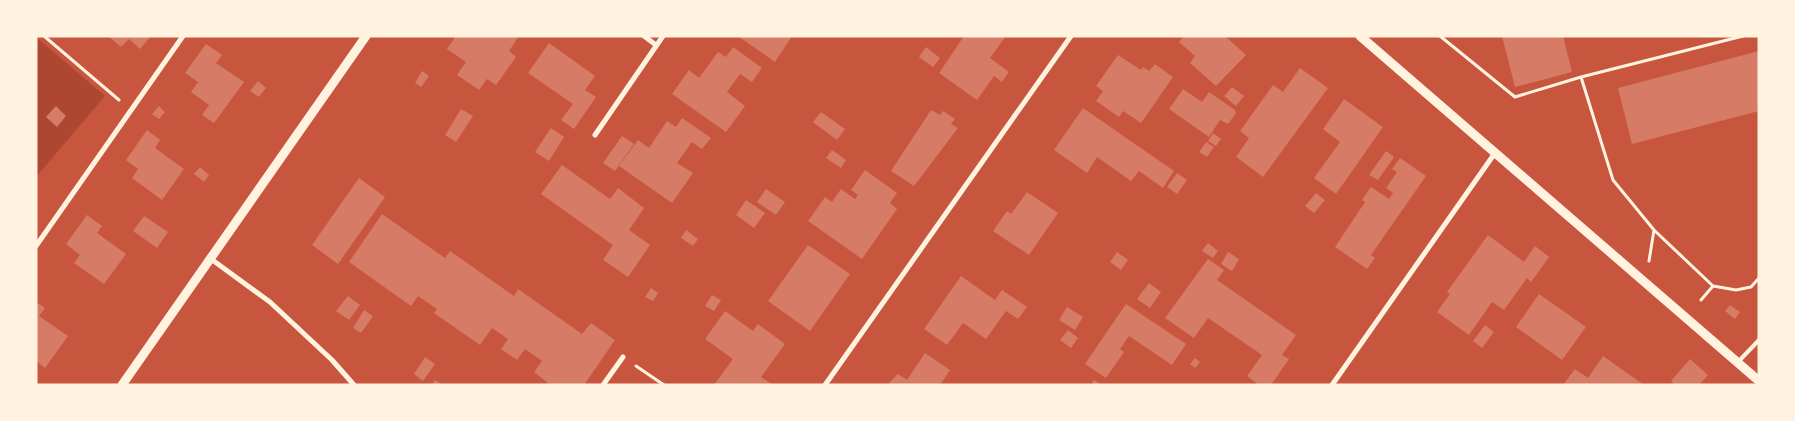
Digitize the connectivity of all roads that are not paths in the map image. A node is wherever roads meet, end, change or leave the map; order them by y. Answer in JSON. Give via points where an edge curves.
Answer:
{"nodes":[{"id":1,"x":182,"y":36,"type":"edge"},
{"id":2,"x":366,"y":36,"type":"edge"},
{"id":3,"x":644,"y":36,"type":"edge"},
{"id":4,"x":663,"y":36,"type":"edge"},
{"id":5,"x":1071,"y":36,"type":"edge"},
{"id":6,"x":1360,"y":36,"type":"edge"},
{"id":7,"x":656,"y":45,"type":"junction"},
{"id":8,"x":595,"y":135,"type":"dead end"},
{"id":9,"x":1495,"y":154,"type":"junction"},
{"id":10,"x":36,"y":246,"type":"edge"},
{"id":11,"x":210,"y":259,"type":"junction"},
{"id":12,"x":1759,"y":340,"type":"edge"},
{"id":13,"x":623,"y":357,"type":"road end"},
{"id":14,"x":1738,"y":362,"type":"junction"},
{"id":15,"x":1759,"y":381,"type":"edge"},
{"id":16,"x":122,"y":385,"type":"edge"},
{"id":17,"x":354,"y":385,"type":"edge"},
{"id":18,"x":603,"y":385,"type":"edge"},
{"id":19,"x":826,"y":385,"type":"edge"},
{"id":20,"x":1332,"y":385,"type":"edge"}],
"edges":[{"from":1,"to":10,"type":"street"},
{"from":2,"to":11,"type":"street"},
{"from":3,"to":7,"type":"street"},
{"from":4,"to":7,"type":"street"},
{"from":5,"to":19,"type":"street"},
{"from":6,"to":9,"type":"street"},
{"from":7,"to":8,"type":"street"},
{"from":9,"to":14,"type":"street"},
{"from":9,"to":20,"type":"street"},
{"from":11,"to":16,"type":"street"},
{"from":11,"to":17,"type":"street","via":[[270,302]]},
{"from":12,"to":14,"type":"lane"},
{"from":13,"to":18,"type":"street"},
{"from":14,"to":15,"type":"street"}]}
